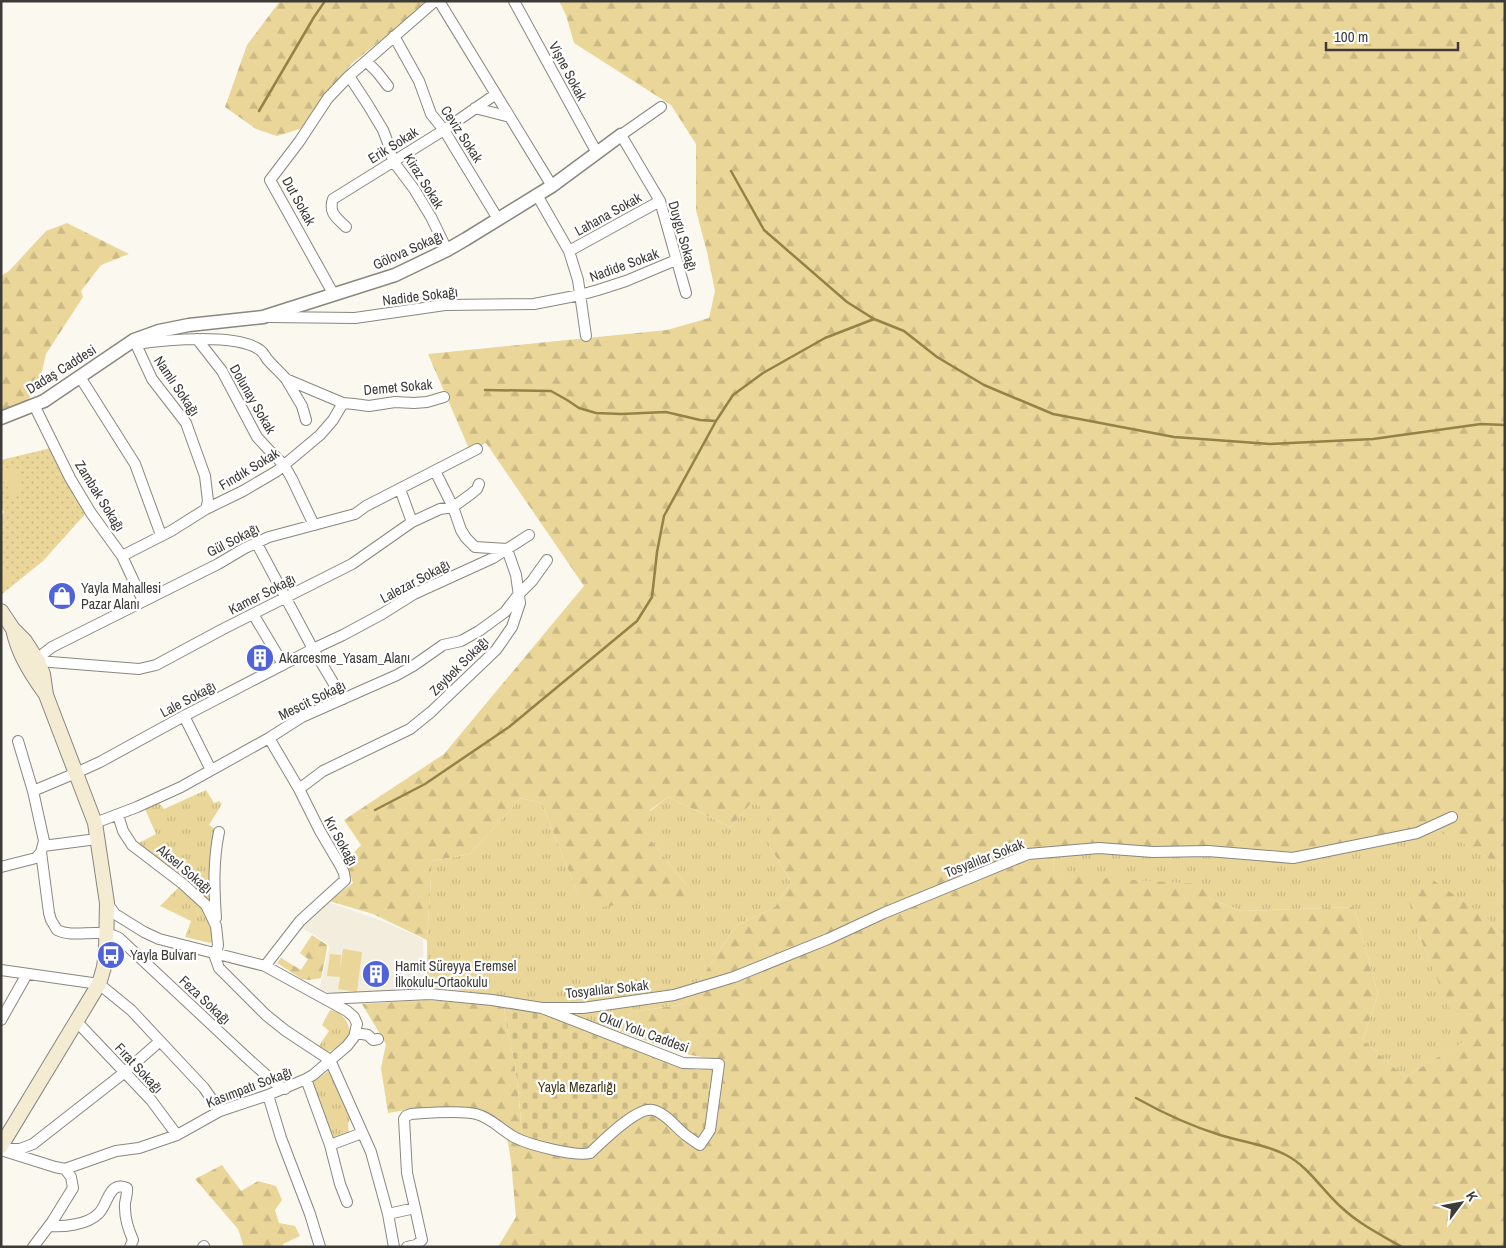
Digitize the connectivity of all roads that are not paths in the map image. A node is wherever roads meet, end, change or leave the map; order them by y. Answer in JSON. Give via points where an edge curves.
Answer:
{"nodes":[{"id":1,"x":435,"y":1,"type":"edge"},
{"id":2,"x":439,"y":1,"type":"edge"},
{"id":3,"x":514,"y":1,"type":"edge"},
{"id":4,"x":394,"y":36,"type":"junction"},
{"id":5,"x":366,"y":61,"type":"junction"},
{"id":6,"x":349,"y":76,"type":"junction"},
{"id":7,"x":388,"y":86,"type":"dead end"},
{"id":8,"x":496,"y":94,"type":"junction"},
{"id":9,"x":662,"y":107,"type":"dead end"},
{"id":10,"x":475,"y":108,"type":"junction"},
{"id":11,"x":510,"y":117,"type":"junction"},
{"id":12,"x":444,"y":130,"type":"junction"},
{"id":13,"x":621,"y":135,"type":"junction"},
{"id":14,"x":597,"y":153,"type":"junction"},
{"id":15,"x":393,"y":161,"type":"junction"},
{"id":16,"x":552,"y":186,"type":"junction"},
{"id":17,"x":537,"y":195,"type":"junction"},
{"id":18,"x":660,"y":202,"type":"junction"},
{"id":19,"x":498,"y":219,"type":"junction"},
{"id":20,"x":346,"y":227,"type":"dead end"},
{"id":21,"x":447,"y":250,"type":"junction"},
{"id":22,"x":569,"y":251,"type":"junction"},
{"id":23,"x":676,"y":260,"type":"junction"},
{"id":24,"x":686,"y":293,"type":"dead end"},
{"id":25,"x":334,"y":295,"type":"junction"},
{"id":26,"x":580,"y":295,"type":"junction"},
{"id":27,"x":263,"y":317,"type":"junction"},
{"id":28,"x":586,"y":336,"type":"dead end"},
{"id":29,"x":198,"y":339,"type":"junction"},
{"id":30,"x":135,"y":342,"type":"junction"},
{"id":31,"x":80,"y":377,"type":"junction"},
{"id":32,"x":286,"y":379,"type":"junction"},
{"id":33,"x":444,"y":397,"type":"dead end"},
{"id":34,"x":343,"y":403,"type":"junction"},
{"id":35,"x":34,"y":405,"type":"junction"},
{"id":36,"x":1,"y":418,"type":"edge"},
{"id":37,"x":306,"y":420,"type":"dead end"},
{"id":38,"x":477,"y":449,"type":"dead end"},
{"id":39,"x":284,"y":465,"type":"junction"},
{"id":40,"x":435,"y":471,"type":"junction"},
{"id":41,"x":479,"y":484,"type":"dead end"},
{"id":42,"x":400,"y":490,"type":"junction"},
{"id":43,"x":453,"y":507,"type":"junction"},
{"id":44,"x":206,"y":510,"type":"junction"},
{"id":45,"x":412,"y":522,"type":"junction"},
{"id":46,"x":314,"y":525,"type":"junction"},
{"id":47,"x":529,"y":534,"type":"dead end"},
{"id":48,"x":161,"y":536,"type":"junction"},
{"id":49,"x":256,"y":542,"type":"junction"},
{"id":50,"x":507,"y":550,"type":"junction"},
{"id":51,"x":122,"y":556,"type":"junction"},
{"id":52,"x":547,"y":560,"type":"dead end"},
{"id":53,"x":518,"y":595,"type":"junction"},
{"id":54,"x":285,"y":598,"type":"junction"},
{"id":55,"x":143,"y":601,"type":"junction"},
{"id":56,"x":1,"y":611,"type":"edge"},
{"id":57,"x":253,"y":614,"type":"junction"},
{"id":58,"x":12,"y":629,"type":"junction"},
{"id":59,"x":312,"y":649,"type":"junction"},
{"id":60,"x":38,"y":661,"type":"junction"},
{"id":61,"x":283,"y":664,"type":"junction"},
{"id":62,"x":46,"y":695,"type":"junction"},
{"id":63,"x":343,"y":699,"type":"junction"},
{"id":64,"x":184,"y":716,"type":"junction"},
{"id":65,"x":269,"y":738,"type":"junction"},
{"id":66,"x":18,"y":742,"type":"dead end"},
{"id":67,"x":211,"y":770,"type":"junction"},
{"id":68,"x":76,"y":773,"type":"junction"},
{"id":69,"x":299,"y":789,"type":"junction"},
{"id":70,"x":33,"y":791,"type":"junction"},
{"id":71,"x":118,"y":815,"type":"junction"},
{"id":72,"x":1452,"y":817,"type":"dead end"},
{"id":73,"x":94,"y":823,"type":"junction"},
{"id":74,"x":219,"y":832,"type":"dead end"},
{"id":75,"x":97,"y":839,"type":"junction"},
{"id":76,"x":42,"y":849,"type":"junction"},
{"id":77,"x":1,"y":867,"type":"edge"},
{"id":78,"x":107,"y":903,"type":"junction"},
{"id":79,"x":216,"y":926,"type":"junction"},
{"id":80,"x":107,"y":933,"type":"junction"},
{"id":81,"x":215,"y":953,"type":"junction"},
{"id":82,"x":266,"y":966,"type":"junction"},
{"id":83,"x":1,"y":970,"type":"edge"},
{"id":84,"x":28,"y":974,"type":"junction"},
{"id":85,"x":99,"y":984,"type":"junction"},
{"id":86,"x":325,"y":999,"type":"junction"},
{"id":87,"x":542,"y":1008,"type":"junction"},
{"id":88,"x":1,"y":1020,"type":"edge"},
{"id":89,"x":77,"y":1022,"type":"junction"},
{"id":90,"x":356,"y":1033,"type":"junction"},
{"id":91,"x":378,"y":1039,"type":"dead end"},
{"id":92,"x":160,"y":1041,"type":"junction"},
{"id":93,"x":330,"y":1060,"type":"junction"},
{"id":94,"x":124,"y":1072,"type":"junction"},
{"id":95,"x":306,"y":1079,"type":"junction"},
{"id":96,"x":284,"y":1089,"type":"junction"},
{"id":97,"x":268,"y":1095,"type":"junction"},
{"id":98,"x":220,"y":1111,"type":"junction"},
{"id":99,"x":362,"y":1133,"type":"junction"},
{"id":100,"x":177,"y":1135,"type":"junction"},
{"id":101,"x":330,"y":1146,"type":"junction"},
{"id":102,"x":1,"y":1149,"type":"edge"},
{"id":103,"x":64,"y":1169,"type":"junction"},
{"id":104,"x":347,"y":1202,"type":"dead end"},
{"id":105,"x":415,"y":1208,"type":"junction"},
{"id":106,"x":388,"y":1214,"type":"junction"},
{"id":107,"x":49,"y":1226,"type":"junction"},
{"id":108,"x":134,"y":1245,"type":"edge"},
{"id":109,"x":33,"y":1247,"type":"edge"},
{"id":110,"x":320,"y":1247,"type":"edge"},
{"id":111,"x":394,"y":1247,"type":"edge"},
{"id":112,"x":406,"y":1247,"type":"edge"}],
"edges":[{"from":1,"to":4,"type":"street"},
{"from":2,"to":8,"type":"street"},
{"from":3,"to":14,"type":"street","name":"Vişne Sokak"},
{"from":4,"to":5,"type":"street"},
{"from":4,"to":12,"type":"street","name":"Ceviz Sokak","via":[[419,81],[431,114]]},
{"from":5,"to":6,"type":"street"},
{"from":5,"to":7,"type":"street"},
{"from":6,"to":15,"type":"street","name":"Kiraz Sokak","via":[[382,130]]},
{"from":6,"to":25,"type":"street","name":"Dut Sokak","via":[[328,98],[270,180]]},
{"from":8,"to":10,"type":"street","name":"Erik Sokak"},
{"from":8,"to":11,"type":"street"},
{"from":9,"to":13,"type":"street","name":"Gölova Sokağı"},
{"from":10,"to":11,"type":"street"},
{"from":10,"to":12,"type":"street","name":"Erik Sokak"},
{"from":11,"to":16,"type":"street"},
{"from":12,"to":15,"type":"street","name":"Erik Sokak"},
{"from":12,"to":19,"type":"street","name":"Ceviz Sokak"},
{"from":13,"to":14,"type":"street","name":"Gölova Sokağı"},
{"from":13,"to":18,"type":"street","name":"Duygu Sokağı"},
{"from":14,"to":16,"type":"street","name":"Gölova Sokağı"},
{"from":15,"to":20,"type":"street","name":"Erik Sokak","via":[[333,199],[333,213]]},
{"from":15,"to":21,"type":"street","name":"Kiraz Sokak","via":[[431,217]]},
{"from":16,"to":17,"type":"street","name":"Gölova Sokağı"},
{"from":17,"to":19,"type":"street","name":"Gölova Sokağı"},
{"from":17,"to":22,"type":"street"},
{"from":18,"to":22,"type":"street","name":"Lahana Sokak"},
{"from":18,"to":23,"type":"street","name":"Duygu Sokağı"},
{"from":19,"to":21,"type":"street","name":"Gölova Sokağı"},
{"from":21,"to":25,"type":"street","name":"Gölova Sokağı","via":[[395,274]]},
{"from":22,"to":26,"type":"street"},
{"from":23,"to":24,"type":"street","name":"Duygu Sokağı"},
{"from":23,"to":26,"type":"street","name":"Nadide Sokak","via":[[626,281]]},
{"from":25,"to":27,"type":"street","name":"Gölova Sokağı"},
{"from":26,"to":27,"type":"street","name":"Nadide Sokağı","via":[[534,304],[445,305],[355,318]]},
{"from":26,"to":28,"type":"street"},
{"from":27,"to":30,"type":"street","name":"Gölova Sokağı","via":[[159,331]]},
{"from":29,"to":30,"type":"street","name":"Dadaş Caddesi"},
{"from":29,"to":32,"type":"street","name":"Dadaş Caddesi","via":[[237,342],[254,347]]},
{"from":29,"to":39,"type":"street","name":"Dolunay Sokak","via":[[222,371],[257,437]]},
{"from":30,"to":31,"type":"street","name":"Dadaş Caddesi"},
{"from":30,"to":44,"type":"street","name":"Namlı Sokağı","via":[[152,379],[186,423],[205,476]]},
{"from":31,"to":35,"type":"street","name":"Dadaş Caddesi"},
{"from":31,"to":48,"type":"street","via":[[135,464]]},
{"from":32,"to":34,"type":"street","name":"Demet Sokak"},
{"from":32,"to":37,"type":"street","via":[[302,406]]},
{"from":33,"to":34,"type":"street","name":"Demet Sokak","via":[[427,402],[369,406]]},
{"from":34,"to":39,"type":"street","name":"Fındık Sokak","via":[[320,435]]},
{"from":35,"to":36,"type":"street","name":"Dadaş Caddesi"},
{"from":35,"to":51,"type":"street","name":"Zambak Sokağı","via":[[70,478]]},
{"from":38,"to":40,"type":"street","name":"Gül Sokağı"},
{"from":39,"to":44,"type":"street","name":"Fındık Sokak"},
{"from":39,"to":46,"type":"street","name":"Dolunay Sokak"},
{"from":40,"to":42,"type":"street","name":"Gül Sokağı"},
{"from":40,"to":43,"type":"street"},
{"from":41,"to":43,"type":"street","name":"Kamer Sokağı"},
{"from":42,"to":45,"type":"street"},
{"from":42,"to":46,"type":"street","name":"Gül Sokağı","via":[[355,514]]},
{"from":43,"to":45,"type":"street","name":"Kamer Sokağı","via":[[440,509]]},
{"from":43,"to":50,"type":"street","via":[[460,530],[475,546]]},
{"from":44,"to":48,"type":"street"},
{"from":45,"to":54,"type":"street","name":"Kamer Sokağı","via":[[352,564]]},
{"from":46,"to":49,"type":"street","name":"Gül Sokağı"},
{"from":47,"to":50,"type":"street","name":"Lalezar Sokağı"},
{"from":48,"to":51,"type":"street"},
{"from":49,"to":54,"type":"street"},
{"from":49,"to":55,"type":"street","name":"Gül Sokağı"},
{"from":50,"to":53,"type":"street","name":"Zeybek Sokağı","via":[[516,575]]},
{"from":50,"to":59,"type":"street","name":"Lalezar Sokağı","via":[[414,594]]},
{"from":51,"to":55,"type":"street","name":"Zambak Sokağı"},
{"from":52,"to":53,"type":"street","name":"Mescit Sokağı"},
{"from":53,"to":63,"type":"street","name":"Mescit Sokağı","via":[[505,612],[479,631],[461,641],[443,645],[413,666]]},
{"from":53,"to":69,"type":"street","name":"Zeybek Sokağı","via":[[520,603],[512,628],[496,650],[432,712],[410,729],[323,771]]},
{"from":54,"to":57,"type":"street","name":"Kamer Sokağı"},
{"from":54,"to":59,"type":"street"},
{"from":55,"to":60,"type":"street","name":"Gül Sokağı","via":[[52,647]]},
{"from":56,"to":58,"type":"main road"},
{"from":57,"to":60,"type":"street","name":"Kamer Sokağı","via":[[156,665],[139,669]]},
{"from":57,"to":61,"type":"street"},
{"from":58,"to":60,"type":"main road","via":[[25,641]]},
{"from":58,"to":62,"type":"main road","via":[[22,658]]},
{"from":59,"to":61,"type":"street","name":"Lale Sokağı"},
{"from":59,"to":63,"type":"street"},
{"from":60,"to":62,"type":"main road"},
{"from":61,"to":64,"type":"street","name":"Lale Sokağı"},
{"from":62,"to":68,"type":"main road"},
{"from":63,"to":65,"type":"street","name":"Mescit Sokağı"},
{"from":64,"to":67,"type":"street"},
{"from":64,"to":68,"type":"street","name":"Lale Sokağı"},
{"from":65,"to":67,"type":"street","name":"Mescit Sokağı"},
{"from":65,"to":69,"type":"street","name":"Kır Sokağı"},
{"from":66,"to":70,"type":"street"},
{"from":67,"to":71,"type":"street","name":"Mescit Sokağı","via":[[159,798]]},
{"from":68,"to":70,"type":"street","name":"Lale Sokağı"},
{"from":68,"to":73,"type":"main road"},
{"from":69,"to":82,"type":"street","name":"Kır Sokağı","via":[[345,880],[306,913]]},
{"from":70,"to":76,"type":"street","via":[[44,841]]},
{"from":71,"to":73,"type":"street","name":"Mescit Sokağı"},
{"from":71,"to":79,"type":"street","name":"Aksel Sokağı","via":[[123,832],[132,844],[200,899]]},
{"from":72,"to":87,"type":"street","name":"Tosyalılar Sokak","via":[[1417,832],[1293,858],[1208,851],[1153,852],[1099,848],[1028,854],[734,977],[674,995],[583,1008]]},
{"from":73,"to":75,"type":"main road"},
{"from":74,"to":79,"type":"street","via":[[214,879]]},
{"from":75,"to":76,"type":"street"},
{"from":75,"to":78,"type":"main road"},
{"from":76,"to":77,"type":"street","via":[[36,858]]},
{"from":76,"to":80,"type":"street","via":[[49,912],[57,930]]},
{"from":78,"to":80,"type":"main road"},
{"from":78,"to":81,"type":"street","via":[[115,914],[159,939]]},
{"from":79,"to":81,"type":"street","name":"Aksel Sokağı","via":[[218,945]]},
{"from":80,"to":85,"type":"main road"},
{"from":80,"to":96,"type":"street","name":"Feza Sokağı","via":[[125,943]]},
{"from":81,"to":82,"type":"street"},
{"from":81,"to":93,"type":"street","via":[[219,968],[266,1015]]},
{"from":82,"to":86,"type":"street"},
{"from":83,"to":84,"type":"street"},
{"from":84,"to":85,"type":"street"},
{"from":84,"to":88,"type":"street"},
{"from":85,"to":89,"type":"main road"},
{"from":85,"to":92,"type":"street","via":[[131,1010]]},
{"from":86,"to":87,"type":"street","name":"Okul Yolu Caddesi","via":[[430,994]]},
{"from":86,"to":90,"type":"street","via":[[354,1017]]},
{"from":87,"to":105,"type":"street","name":"Okul Yolu Caddesi","via":[[683,1063],[719,1064],[710,1130],[700,1145],[651,1109],[632,1117],[590,1153],[584,1154],[517,1139],[491,1120],[476,1114],[411,1114],[404,1119],[407,1173]]},
{"from":89,"to":94,"type":"street","name":"Fırat Sokağı"},
{"from":89,"to":102,"type":"main road"},
{"from":90,"to":91,"type":"street"},
{"from":90,"to":93,"type":"street","name":"Kasımpatı Sokağı","via":[[347,1046]]},
{"from":92,"to":94,"type":"street"},
{"from":92,"to":98,"type":"street","via":[[204,1088]]},
{"from":93,"to":95,"type":"street","name":"Kasımpatı Sokağı"},
{"from":93,"to":99,"type":"street"},
{"from":94,"to":100,"type":"street","name":"Fırat Sokağı","via":[[161,1112]]},
{"from":94,"to":102,"type":"street","via":[[33,1144],[20,1149]]},
{"from":95,"to":96,"type":"street","name":"Kasımpatı Sokağı"},
{"from":95,"to":101,"type":"street"},
{"from":96,"to":97,"type":"street","name":"Kasımpatı Sokağı"},
{"from":97,"to":98,"type":"street","name":"Kasımpatı Sokağı"},
{"from":97,"to":110,"type":"street","via":[[280,1138]]},
{"from":98,"to":100,"type":"street","name":"Kasımpatı Sokağı"},
{"from":99,"to":101,"type":"street"},
{"from":99,"to":106,"type":"street","via":[[371,1152]]},
{"from":100,"to":103,"type":"street","name":"Kasımpatı Sokağı"},
{"from":101,"to":104,"type":"street"},
{"from":102,"to":103,"type":"street"},
{"from":103,"to":107,"type":"street","via":[[71,1177],[73,1188]]},
{"from":105,"to":106,"type":"street"},
{"from":105,"to":112,"type":"street","via":[[422,1240]]},
{"from":106,"to":111,"type":"street"},
{"from":107,"to":108,"type":"street","via":[[70,1226],[93,1218],[104,1207],[111,1191],[123,1186],[128,1192],[124,1207]]},
{"from":107,"to":109,"type":"street"}]}
